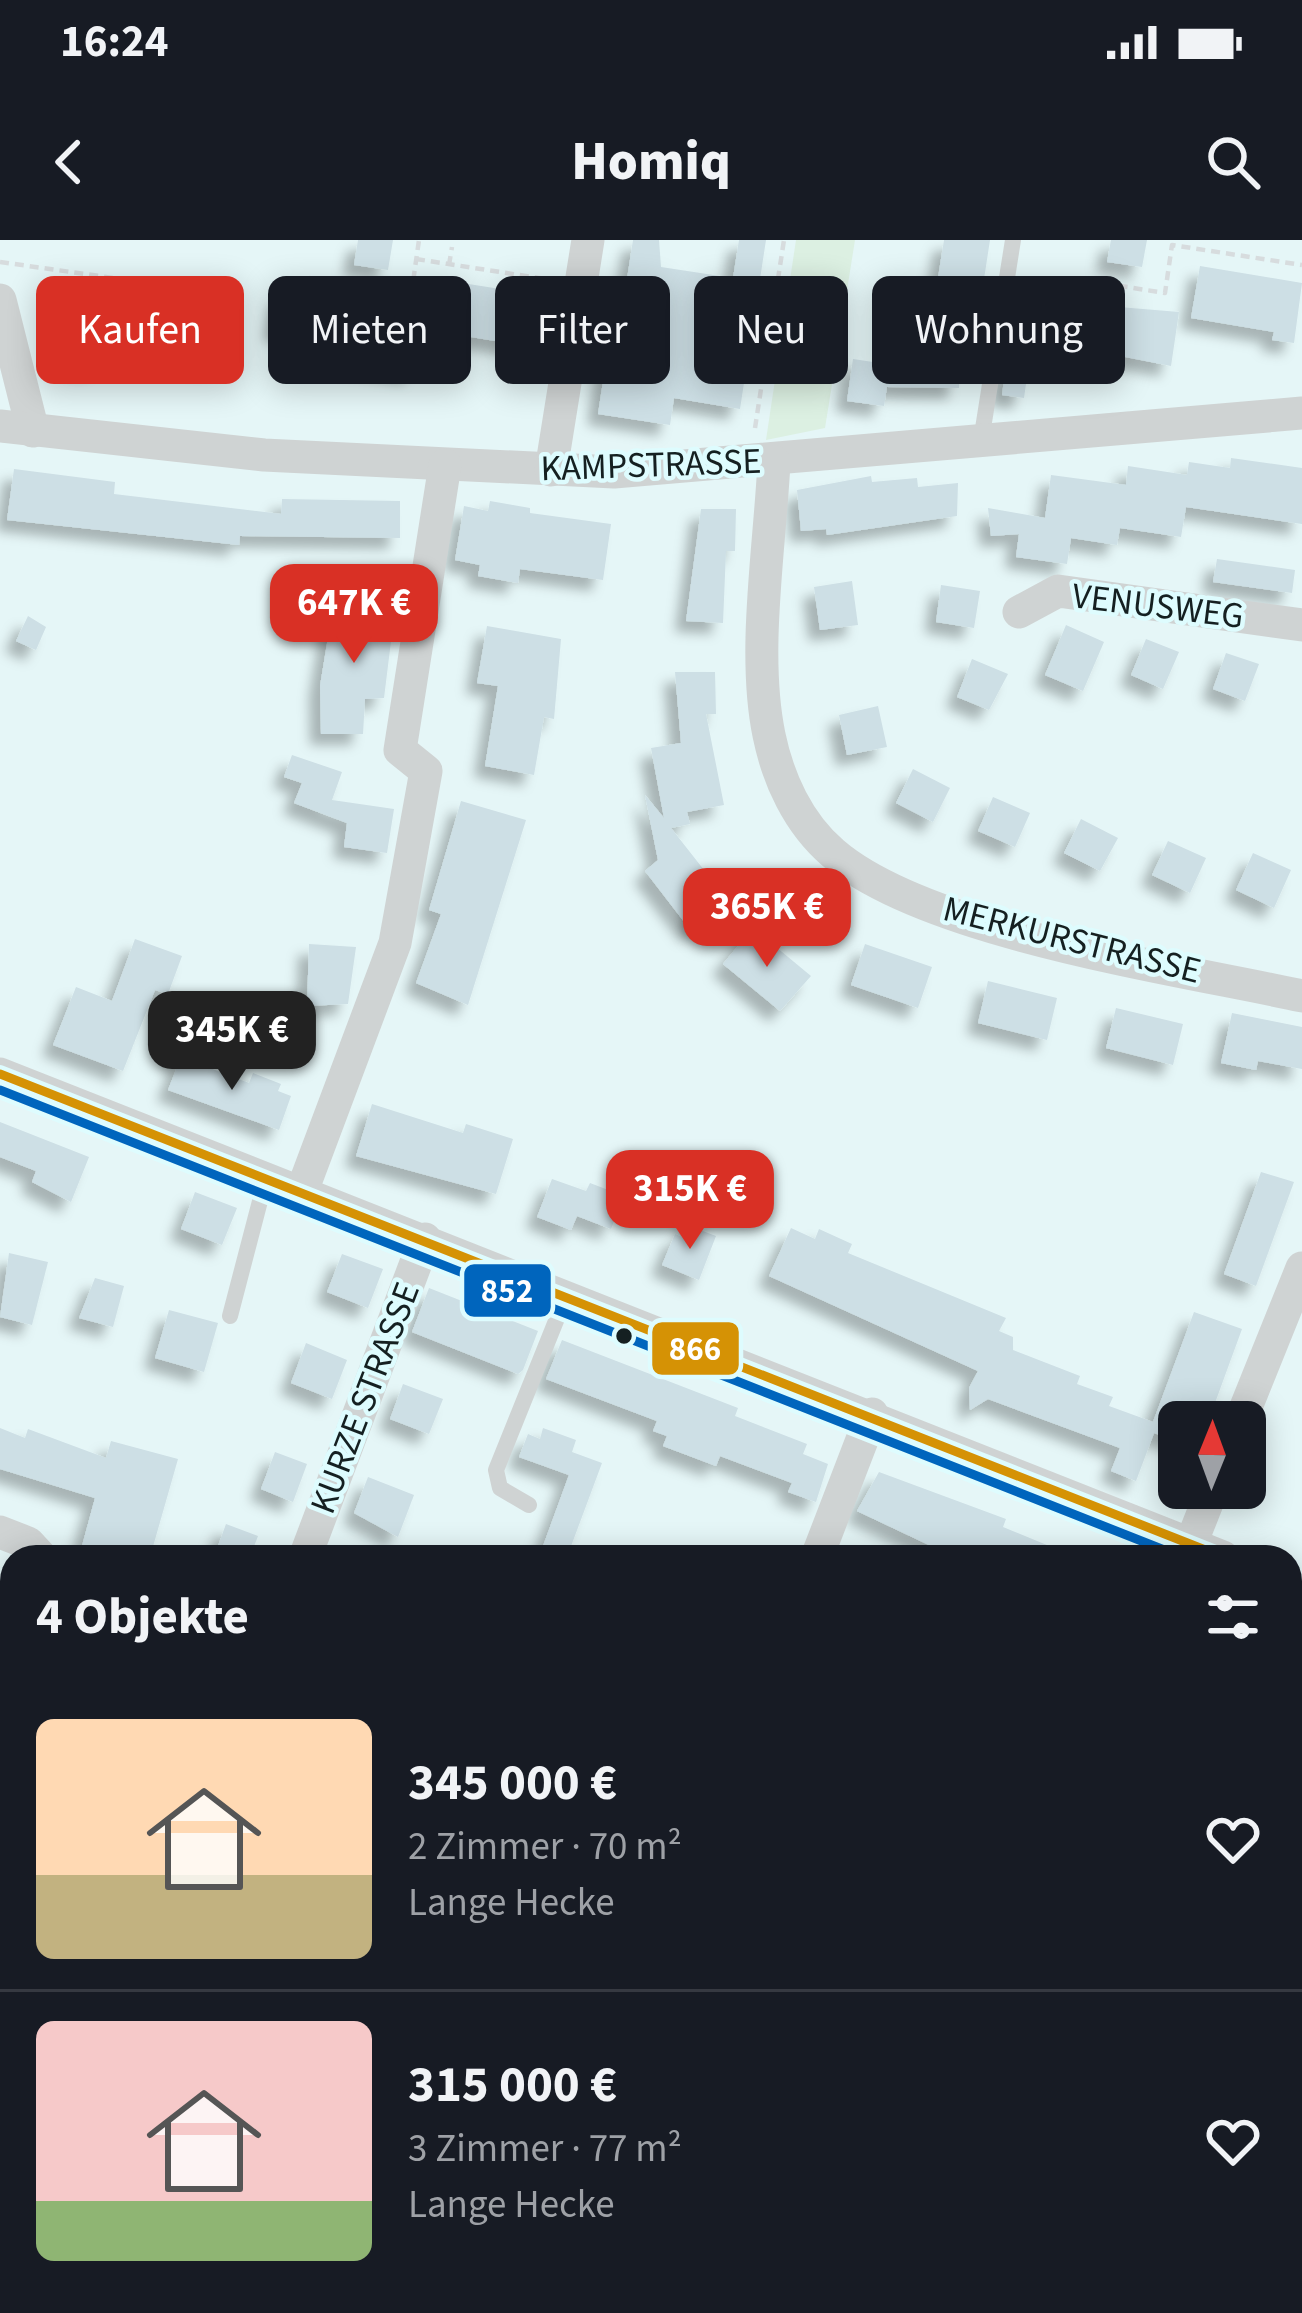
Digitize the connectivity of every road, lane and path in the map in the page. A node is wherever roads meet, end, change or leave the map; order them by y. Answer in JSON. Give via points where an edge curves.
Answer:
{"nodes":[{"id":1,"x":419,"y":240,"type":"edge"},
{"id":2,"x":588,"y":240,"type":"edge"},
{"id":3,"x":784,"y":240,"type":"edge"},
{"id":4,"x":1013,"y":240,"type":"edge"},
{"id":5,"x":1173,"y":242,"type":"edge"},
{"id":6,"x":452,"y":247,"type":"dead end"},
{"id":7,"x":416,"y":260,"type":"junction"},
{"id":8,"x":0,"y":262,"type":"edge"},
{"id":9,"x":449,"y":265,"type":"junction"},
{"id":10,"x":1302,"y":265,"type":"edge"},
{"id":11,"x":99,"y":276,"type":"edge"},
{"id":12,"x":414,"y":276,"type":"edge"},
{"id":13,"x":522,"y":276,"type":"edge"},
{"id":14,"x":583,"y":276,"type":"edge"},
{"id":15,"x":1125,"y":287,"type":"edge"},
{"id":16,"x":0,"y":300,"type":"edge"},
{"id":17,"x":565,"y":384,"type":"edge"},
{"id":18,"x":1302,"y":413,"type":"edge"},
{"id":19,"x":17,"y":429,"type":"edge"},
{"id":20,"x":981,"y":441,"type":"junction"},
{"id":21,"x":762,"y":462,"type":"junction"},
{"id":22,"x":445,"y":465,"type":"junction"},
{"id":23,"x":551,"y":470,"type":"junction"},
{"id":24,"x":1018,"y":612,"type":"dead end"},
{"id":25,"x":1302,"y":625,"type":"edge"},
{"id":26,"x":1302,"y":996,"type":"edge"},
{"id":27,"x":0,"y":1074,"type":"edge"},
{"id":28,"x":266,"y":1177,"type":"junction"},
{"id":29,"x":302,"y":1191,"type":"junction"},
{"id":30,"x":424,"y":1239,"type":"junction"},
{"id":31,"x":1302,"y":1268,"type":"edge"},
{"id":32,"x":567,"y":1295,"type":"junction"},
{"id":33,"x":230,"y":1316,"type":"dead end"},
{"id":34,"x":1248,"y":1401,"type":"edge"},
{"id":35,"x":872,"y":1414,"type":"junction"},
{"id":36,"x":529,"y":1504,"type":"dead end"},
{"id":37,"x":1205,"y":1509,"type":"edge"},
{"id":38,"x":0,"y":1532,"type":"edge"},
{"id":39,"x":1192,"y":1540,"type":"junction"},
{"id":40,"x":30,"y":1545,"type":"edge"},
{"id":41,"x":309,"y":1545,"type":"edge"},
{"id":42,"x":822,"y":1545,"type":"edge"},
{"id":43,"x":1201,"y":1545,"type":"edge"}],
"edges":[{"from":1,"to":7,"type":"path"},
{"from":2,"to":14,"type":"street"},
{"from":3,"to":21,"type":"path"},
{"from":4,"to":20,"type":"lane"},
{"from":5,"to":10,"type":"path"},
{"from":5,"to":15,"type":"path","via":[[1165,293]]},
{"from":6,"to":9,"type":"path"},
{"from":7,"to":9,"type":"path"},
{"from":7,"to":12,"type":"path"},
{"from":8,"to":11,"type":"path"},
{"from":9,"to":13,"type":"path"},
{"from":16,"to":19,"type":"street"},
{"from":17,"to":23,"type":"street"},
{"from":18,"to":20,"type":"street","name":"KAMPSTRASSE"},
{"from":19,"to":22,"type":"street","name":"KAMPSTRASSE"},
{"from":20,"to":21,"type":"street","name":"KAMPSTRASSE"},
{"from":21,"to":23,"type":"street","name":"KAMPSTRASSE"},
{"from":21,"to":26,"type":"street","name":"MERKURSTRASSE","via":[[769,734],[792,801],[831,851],[885,887],[959,915]]},
{"from":22,"to":23,"type":"street","name":"KAMPSTRASSE"},
{"from":22,"to":29,"type":"street","via":[[400,749],[426,771],[403,905],[374,1010]]},
{"from":24,"to":25,"type":"street","name":"VENUSWEG","via":[[1058,592]]},
{"from":27,"to":28,"type":"street"},
{"from":28,"to":29,"type":"street"},
{"from":28,"to":33,"type":"lane"},
{"from":29,"to":30,"type":"street"},
{"from":30,"to":32,"type":"street"},
{"from":30,"to":41,"type":"street","name":"KURZE STRASSE"},
{"from":31,"to":34,"type":"street"},
{"from":32,"to":35,"type":"street"},
{"from":32,"to":36,"type":"lane","via":[[496,1469],[500,1488]]},
{"from":35,"to":39,"type":"street"},
{"from":35,"to":42,"type":"street"},
{"from":37,"to":39,"type":"street"},
{"from":38,"to":40,"type":"street"},
{"from":39,"to":43,"type":"street"}]}
